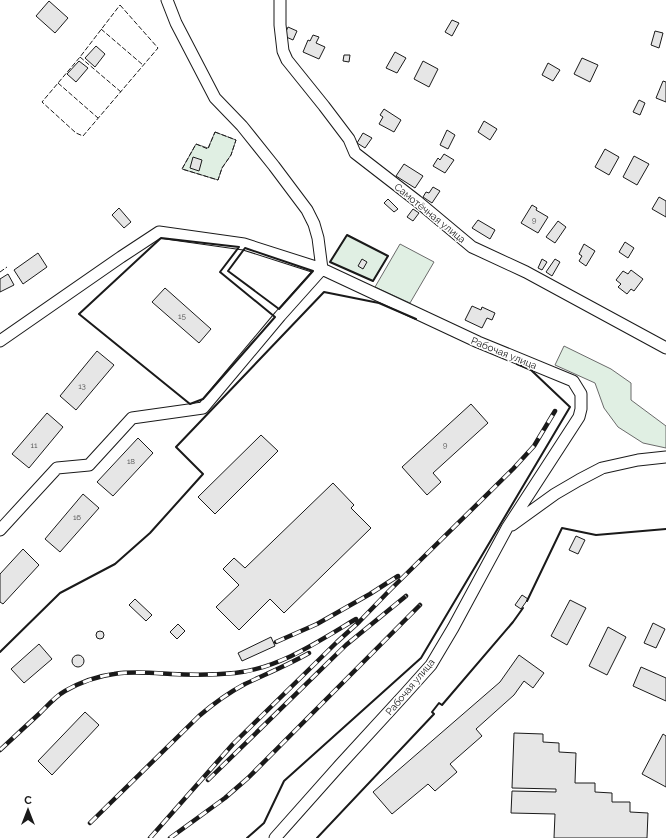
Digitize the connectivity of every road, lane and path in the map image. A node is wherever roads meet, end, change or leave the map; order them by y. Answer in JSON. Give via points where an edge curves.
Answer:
{"nodes":[{"id":1,"x":167,"y":0,"type":"edge"},
{"id":2,"x":280,"y":0,"type":"edge"},
{"id":3,"x":322,"y":269,"type":"junction"},
{"id":4,"x":0,"y":341,"type":"edge"},
{"id":5,"x":666,"y":348,"type":"edge"},
{"id":6,"x":666,"y":456,"type":"edge"},
{"id":7,"x":507,"y":528,"type":"junction"},
{"id":8,"x":0,"y":530,"type":"edge"},
{"id":9,"x":275,"y":838,"type":"edge"}],
"edges":[{"from":1,"to":3,"type":"street","via":[[176,23],[215,98],[242,126],[307,210],[318,238]]},
{"from":2,"to":5,"type":"street","name":"Самотёчная улица","via":[[283,51],[287,60],[349,140],[355,153],[472,247],[526,272]]},
{"from":3,"to":4,"type":"street","name":"Рабочая улица","via":[[244,244],[159,232]]},
{"from":3,"to":7,"type":"street","name":"Рабочая улица","via":[[478,342],[573,381],[581,394],[579,416]]},
{"from":3,"to":8,"type":"street","via":[[203,408],[132,418],[89,465],[57,468]]},
{"from":6,"to":7,"type":"street","via":[[602,468],[555,494]]},
{"from":7,"to":9,"type":"street","name":"Рабочая улица","via":[[431,665]]}]}
